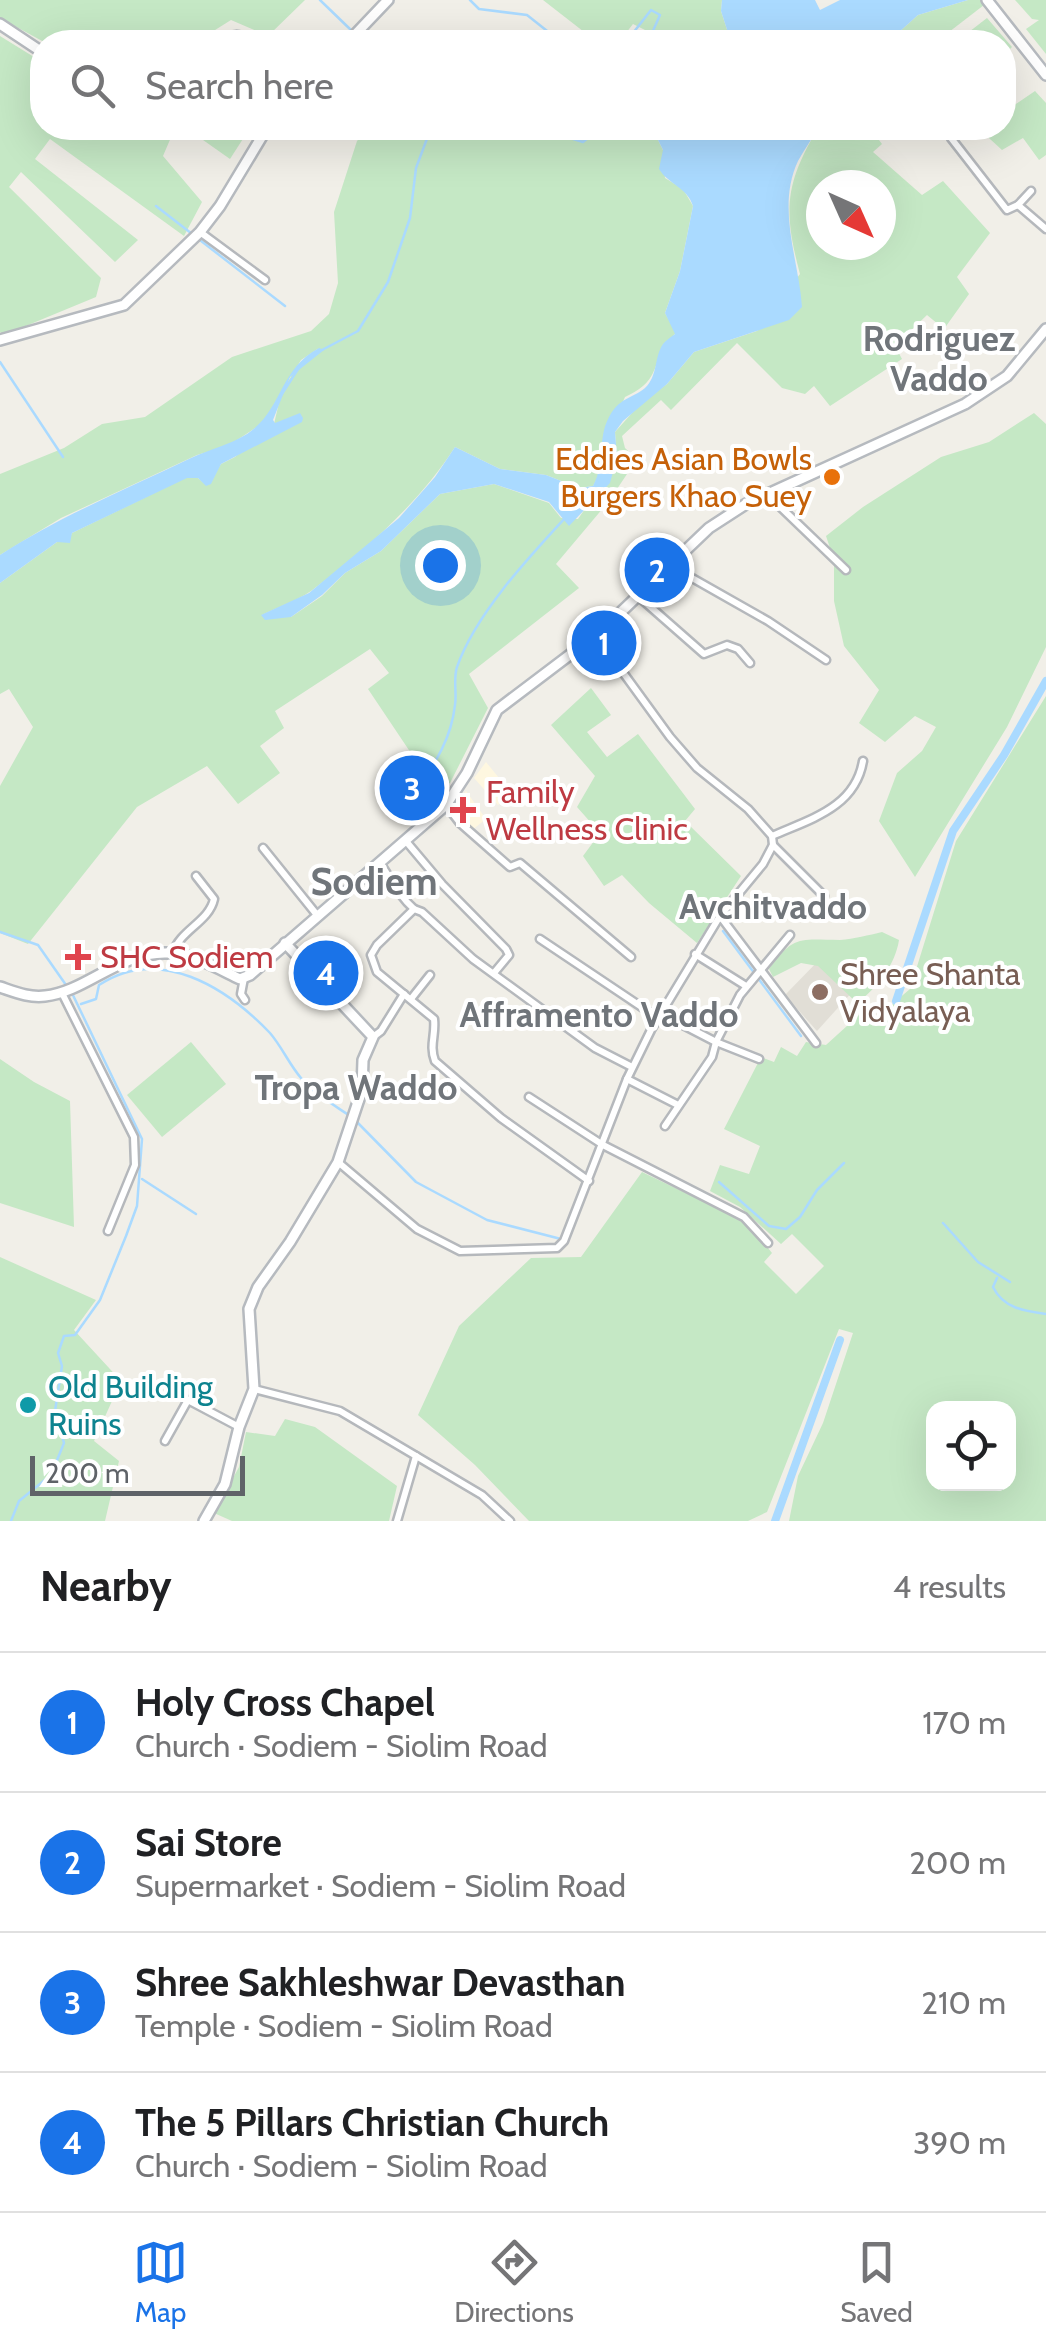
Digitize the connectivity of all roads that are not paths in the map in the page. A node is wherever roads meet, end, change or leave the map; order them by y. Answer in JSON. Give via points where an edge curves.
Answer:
{"nodes":[{"id":1,"x":388,"y":0,"type":"edge"},
{"id":2,"x":986,"y":0,"type":"edge"},
{"id":3,"x":0,"y":24,"type":"edge"},
{"id":4,"x":359,"y":30,"type":"edge"},
{"id":5,"x":1010,"y":30,"type":"edge"},
{"id":6,"x":1016,"y":38,"type":"edge"},
{"id":7,"x":30,"y":44,"type":"edge"},
{"id":8,"x":1046,"y":75,"type":"edge"},
{"id":9,"x":260,"y":140,"type":"edge"},
{"id":10,"x":953,"y":140,"type":"edge"},
{"id":11,"x":1031,"y":192,"type":"dead end"},
{"id":12,"x":1018,"y":205,"type":"junction"},
{"id":13,"x":1046,"y":229,"type":"edge"},
{"id":14,"x":200,"y":232,"type":"junction"},
{"id":15,"x":265,"y":280,"type":"dead end"},
{"id":16,"x":1046,"y":329,"type":"edge"},
{"id":17,"x":0,"y":340,"type":"edge"},
{"id":18,"x":767,"y":494,"type":"junction"},
{"id":19,"x":671,"y":566,"type":"junction"},
{"id":20,"x":846,"y":570,"type":"dead end"},
{"id":21,"x":638,"y":596,"type":"junction"},
{"id":22,"x":591,"y":639,"type":"junction"},
{"id":23,"x":826,"y":660,"type":"dead end"},
{"id":24,"x":750,"y":662,"type":"dead end"},
{"id":25,"x":863,"y":760,"type":"dead end"},
{"id":26,"x":446,"y":805,"type":"junction"},
{"id":27,"x":405,"y":840,"type":"junction"},
{"id":28,"x":772,"y":841,"type":"junction"},
{"id":29,"x":263,"y":848,"type":"dead end"},
{"id":30,"x":380,"y":862,"type":"junction"},
{"id":31,"x":196,"y":876,"type":"dead end"},
{"id":32,"x":824,"y":896,"type":"dead end"},
{"id":33,"x":414,"y":909,"type":"junction"},
{"id":34,"x":317,"y":916,"type":"junction"},
{"id":35,"x":720,"y":916,"type":"junction"},
{"id":36,"x":790,"y":935,"type":"dead end"},
{"id":37,"x":540,"y":938,"type":"dead end"},
{"id":38,"x":285,"y":942,"type":"junction"},
{"id":39,"x":172,"y":953,"type":"junction"},
{"id":40,"x":696,"y":954,"type":"junction"},
{"id":41,"x":630,"y":956,"type":"dead end"},
{"id":42,"x":760,"y":969,"type":"junction"},
{"id":43,"x":494,"y":973,"type":"junction"},
{"id":44,"x":430,"y":975,"type":"dead end"},
{"id":45,"x":244,"y":978,"type":"junction"},
{"id":46,"x":746,"y":986,"type":"junction"},
{"id":47,"x":66,"y":989,"type":"junction"},
{"id":48,"x":2,"y":991,"type":"edge"},
{"id":49,"x":408,"y":996,"type":"junction"},
{"id":50,"x":244,"y":1000,"type":"dead end"},
{"id":51,"x":659,"y":1016,"type":"junction"},
{"id":52,"x":372,"y":1037,"type":"junction"},
{"id":53,"x":716,"y":1042,"type":"junction"},
{"id":54,"x":816,"y":1044,"type":"dead end"},
{"id":55,"x":759,"y":1059,"type":"dead end"},
{"id":56,"x":632,"y":1066,"type":"junction"},
{"id":57,"x":627,"y":1079,"type":"junction"},
{"id":58,"x":529,"y":1097,"type":"dead end"},
{"id":59,"x":678,"y":1105,"type":"junction"},
{"id":60,"x":665,"y":1126,"type":"dead end"},
{"id":61,"x":602,"y":1145,"type":"junction"},
{"id":62,"x":338,"y":1162,"type":"junction"},
{"id":63,"x":589,"y":1181,"type":"junction"},
{"id":64,"x":108,"y":1231,"type":"dead end"},
{"id":65,"x":768,"y":1242,"type":"dead end"},
{"id":66,"x":254,"y":1389,"type":"junction"},
{"id":67,"x":239,"y":1427,"type":"junction"},
{"id":68,"x":165,"y":1440,"type":"dead end"},
{"id":69,"x":416,"y":1456,"type":"junction"},
{"id":70,"x":204,"y":1521,"type":"edge"},
{"id":71,"x":397,"y":1521,"type":"edge"},
{"id":72,"x":510,"y":1521,"type":"edge"}],
"edges":[{"from":1,"to":4,"type":"main road"},
{"from":2,"to":5,"type":"main road"},
{"from":3,"to":7,"type":"main road"},
{"from":6,"to":8,"type":"main road"},
{"from":9,"to":14,"type":"main road"},
{"from":10,"to":12,"type":"street","via":[[1008,210]]},
{"from":11,"to":12,"type":"street"},
{"from":12,"to":13,"type":"street"},
{"from":14,"to":15,"type":"street"},
{"from":14,"to":17,"type":"main road","via":[[124,304]]},
{"from":16,"to":18,"type":"main road","via":[[1007,376],[965,404]]},
{"from":18,"to":19,"type":"main road","via":[[709,528]]},
{"from":18,"to":20,"type":"street"},
{"from":19,"to":21,"type":"main road"},
{"from":19,"to":23,"type":"street"},
{"from":21,"to":22,"type":"main road"},
{"from":21,"to":24,"type":"street","via":[[704,654],[727,645]]},
{"from":22,"to":26,"type":"main road","via":[[497,710]]},
{"from":22,"to":28,"type":"street","via":[[612,656],[697,768],[748,810]]},
{"from":25,"to":28,"type":"street","via":[[852,790],[834,808]]},
{"from":26,"to":27,"type":"main road"},
{"from":26,"to":41,"type":"street","via":[[510,866],[520,864]]},
{"from":27,"to":30,"type":"main road"},
{"from":27,"to":43,"type":"street","via":[[506,949],[509,955]]},
{"from":28,"to":32,"type":"street"},
{"from":28,"to":35,"type":"street"},
{"from":29,"to":34,"type":"street"},
{"from":30,"to":33,"type":"street"},
{"from":30,"to":34,"type":"main road"},
{"from":31,"to":39,"type":"street","via":[[214,899],[212,908]]},
{"from":33,"to":43,"type":"street"},
{"from":33,"to":49,"type":"street","via":[[371,955],[377,972]]},
{"from":34,"to":38,"type":"main road"},
{"from":35,"to":40,"type":"street"},
{"from":35,"to":42,"type":"street"},
{"from":36,"to":42,"type":"street"},
{"from":37,"to":51,"type":"street"},
{"from":38,"to":45,"type":"main road"},
{"from":38,"to":52,"type":"main road"},
{"from":39,"to":45,"type":"main road"},
{"from":39,"to":47,"type":"main road","via":[[140,956]]},
{"from":40,"to":46,"type":"street"},
{"from":40,"to":51,"type":"street"},
{"from":42,"to":46,"type":"street"},
{"from":42,"to":54,"type":"street"},
{"from":43,"to":56,"type":"street","via":[[595,1048]]},
{"from":44,"to":49,"type":"street"},
{"from":45,"to":50,"type":"street"},
{"from":46,"to":53,"type":"street"},
{"from":47,"to":48,"type":"main road","via":[[48,996]]},
{"from":47,"to":64,"type":"street","via":[[134,1138],[135,1165]]},
{"from":49,"to":52,"type":"street"},
{"from":49,"to":63,"type":"street","via":[[434,1019],[435,1061]]},
{"from":51,"to":53,"type":"street"},
{"from":51,"to":56,"type":"street"},
{"from":52,"to":62,"type":"main road"},
{"from":53,"to":55,"type":"street"},
{"from":53,"to":59,"type":"street"},
{"from":56,"to":57,"type":"street"},
{"from":57,"to":59,"type":"street"},
{"from":57,"to":61,"type":"street"},
{"from":58,"to":61,"type":"street"},
{"from":59,"to":60,"type":"street"},
{"from":61,"to":63,"type":"street"},
{"from":61,"to":65,"type":"street","via":[[744,1218]]},
{"from":62,"to":63,"type":"street","via":[[417,1230],[472,1252],[557,1248]]},
{"from":62,"to":66,"type":"main road","via":[[249,1309]]},
{"from":66,"to":67,"type":"main road"},
{"from":66,"to":69,"type":"street","via":[[340,1412]]},
{"from":67,"to":68,"type":"street","via":[[188,1400]]},
{"from":67,"to":70,"type":"main road","via":[[225,1484]]},
{"from":69,"to":71,"type":"street"},
{"from":69,"to":72,"type":"street","via":[[482,1495]]}]}
